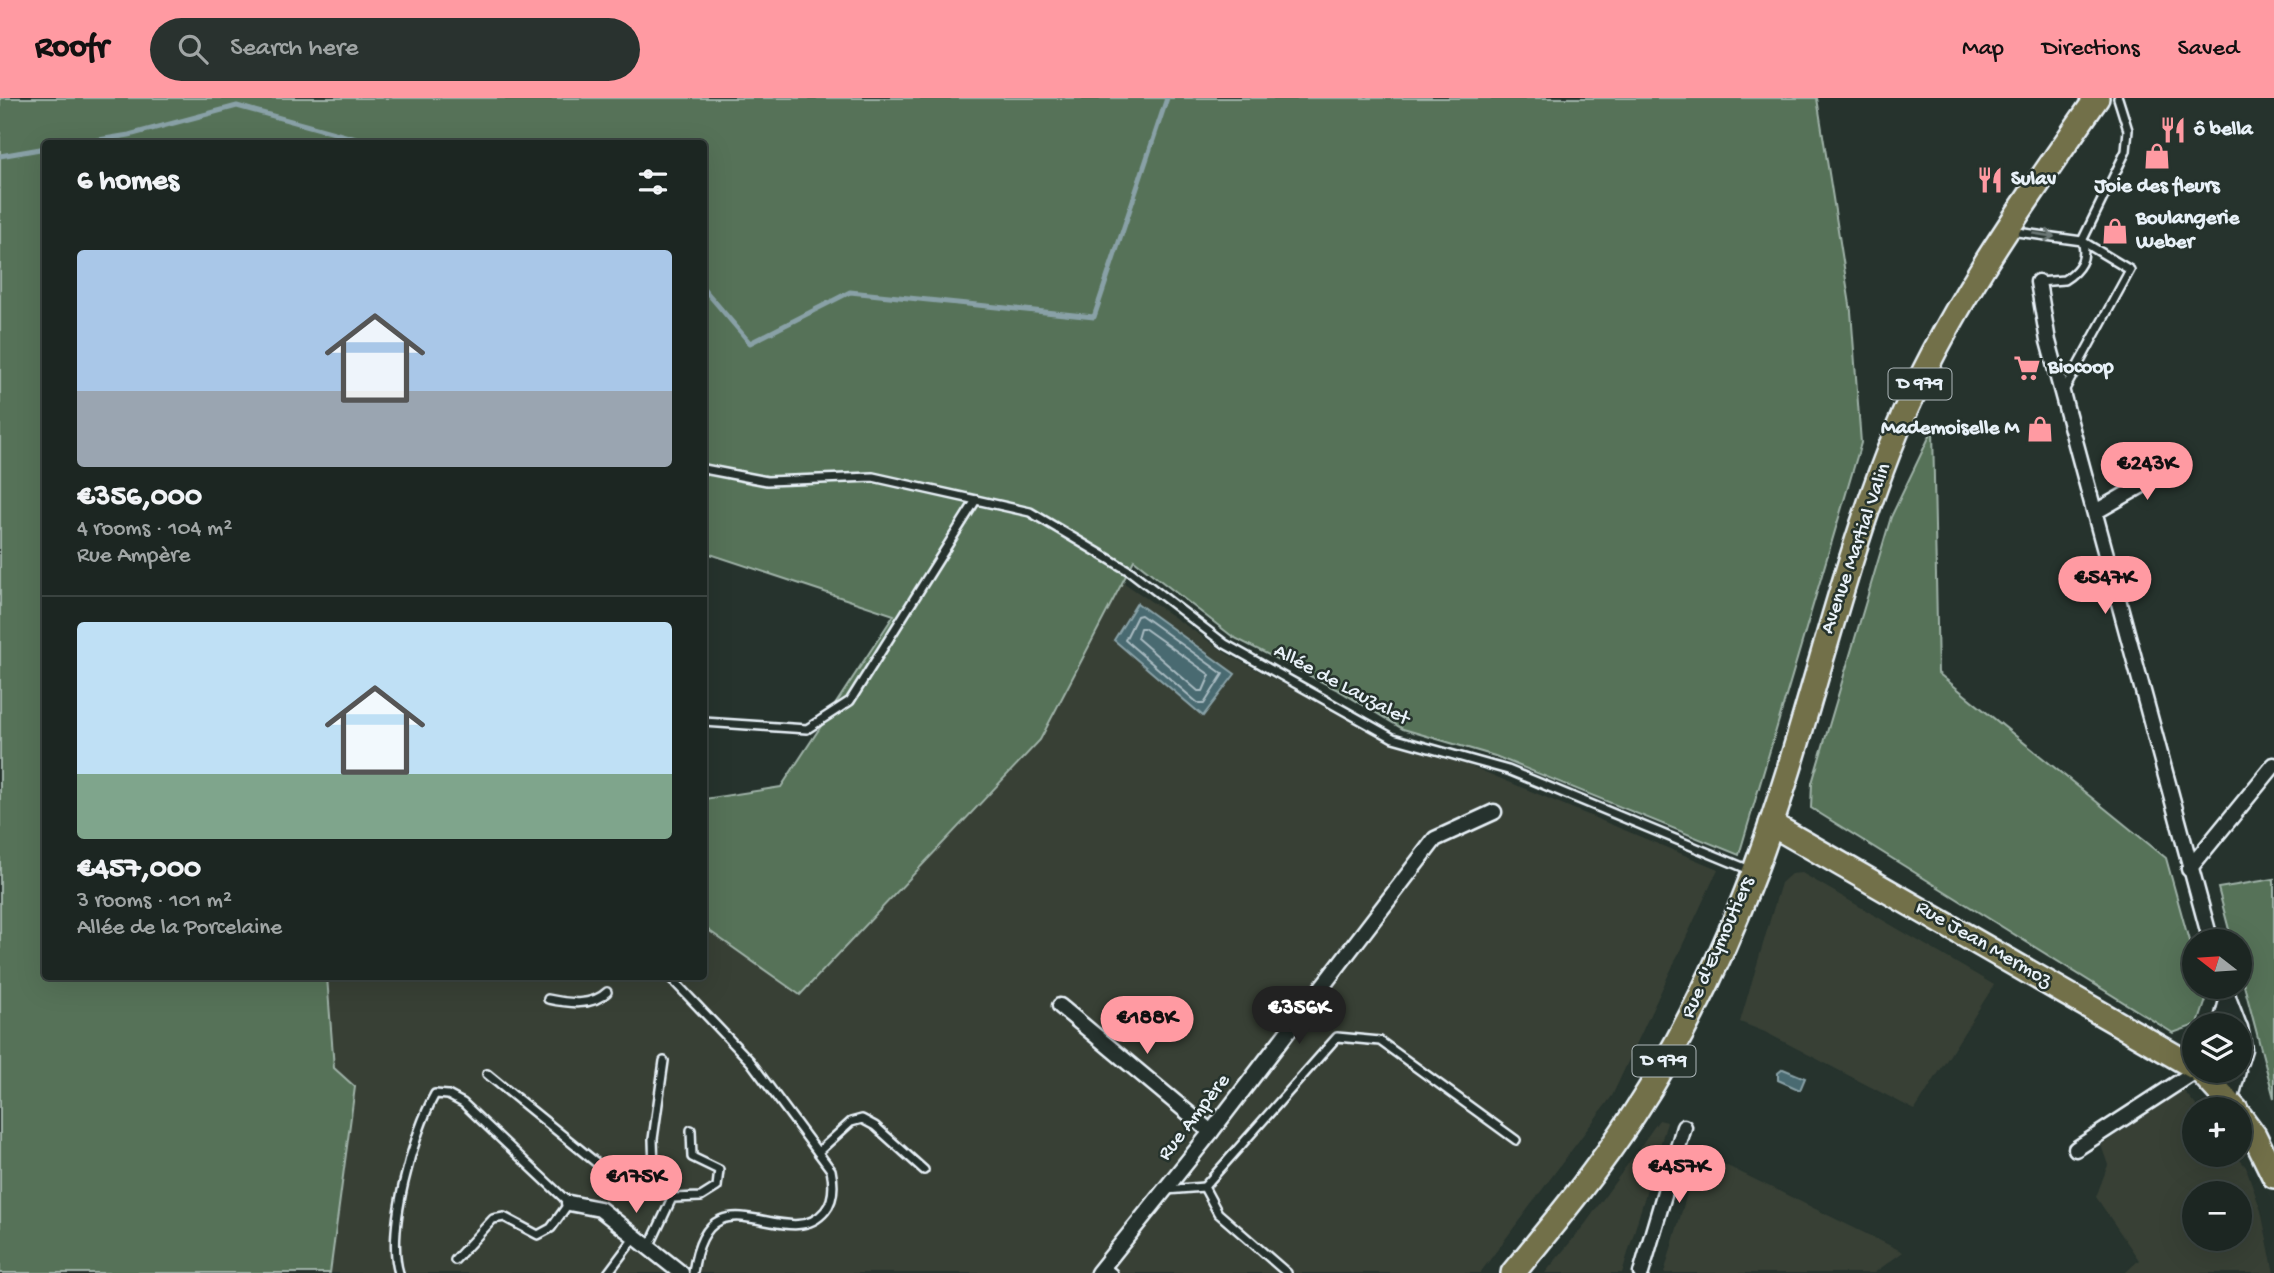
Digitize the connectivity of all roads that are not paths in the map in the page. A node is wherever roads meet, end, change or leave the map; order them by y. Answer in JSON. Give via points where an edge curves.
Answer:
{"nodes":[{"id":1,"x":2097,"y":98,"type":"edge"},
{"id":2,"x":2118,"y":98,"type":"edge"},
{"id":3,"x":2006,"y":230,"type":"junction"},
{"id":4,"x":2082,"y":241,"type":"junction"},
{"id":5,"x":2038,"y":282,"type":"joint"},
{"id":6,"x":2063,"y":393,"type":"junction"},
{"id":7,"x":2166,"y":459,"type":"dead end"},
{"id":8,"x":707,"y":470,"type":"edge"},
{"id":9,"x":976,"y":500,"type":"junction"},
{"id":10,"x":2097,"y":511,"type":"junction"},
{"id":11,"x":707,"y":722,"type":"edge"},
{"id":12,"x":2274,"y":765,"type":"edge"},
{"id":13,"x":1494,"y":812,"type":"dead end"},
{"id":14,"x":1771,"y":824,"type":"junction"},
{"id":15,"x":2189,"y":869,"type":"junction"},
{"id":16,"x":1754,"y":872,"type":"junction"},
{"id":17,"x":2207,"y":929,"type":"edge"},
{"id":18,"x":673,"y":980,"type":"edge"},
{"id":19,"x":607,"y":992,"type":"dead end"},
{"id":20,"x":548,"y":999,"type":"dead end"},
{"id":21,"x":1060,"y":1006,"type":"dead end"},
{"id":22,"x":664,"y":1061,"type":"dead end"},
{"id":23,"x":2182,"y":1061,"type":"edge"},
{"id":24,"x":487,"y":1074,"type":"dead end"},
{"id":25,"x":2182,"y":1080,"type":"edge"},
{"id":26,"x":2210,"y":1083,"type":"edge"},
{"id":27,"x":2223,"y":1097,"type":"edge"},
{"id":28,"x":1684,"y":1127,"type":"dead end"},
{"id":29,"x":691,"y":1130,"type":"dead end"},
{"id":30,"x":1211,"y":1132,"type":"junction"},
{"id":31,"x":2252,"y":1132,"type":"edge"},
{"id":32,"x":1516,"y":1140,"type":"dead end"},
{"id":33,"x":2076,"y":1149,"type":"dead end"},
{"id":34,"x":818,"y":1152,"type":"junction"},
{"id":35,"x":923,"y":1170,"type":"dead end"},
{"id":36,"x":654,"y":1172,"type":"junction"},
{"id":37,"x":2274,"y":1177,"type":"edge"},
{"id":38,"x":1204,"y":1187,"type":"junction"},
{"id":39,"x":1165,"y":1190,"type":"junction"},
{"id":40,"x":672,"y":1198,"type":"junction"},
{"id":41,"x":569,"y":1203,"type":"junction"},
{"id":42,"x":635,"y":1236,"type":"junction"},
{"id":43,"x":649,"y":1247,"type":"junction"},
{"id":44,"x":455,"y":1261,"type":"dead end"},
{"id":45,"x":1105,"y":1271,"type":"edge"},
{"id":46,"x":398,"y":1273,"type":"edge"},
{"id":47,"x":608,"y":1273,"type":"edge"},
{"id":48,"x":681,"y":1273,"type":"edge"},
{"id":49,"x":693,"y":1273,"type":"edge"},
{"id":50,"x":1287,"y":1273,"type":"edge"},
{"id":51,"x":1513,"y":1273,"type":"edge"},
{"id":52,"x":1641,"y":1273,"type":"edge"}],
"edges":[{"from":1,"to":3,"type":"main road","name":"Avenue Martial Valin","number":"D 979"},
{"from":2,"to":4,"type":"lane","via":[[2128,130],[2126,151]]},
{"from":3,"to":4,"type":"lane","one_way":true},
{"from":3,"to":14,"type":"main road","name":"Avenue Martial Valin","number":"D 979","via":[[1897,432],[1815,675]]},
{"from":4,"to":5,"type":"lane","via":[[2086,251],[2073,274],[2064,280]]},
{"from":4,"to":6,"type":"lane","via":[[2130,270]]},
{"from":5,"to":6,"type":"street"},
{"from":6,"to":10,"type":"street"},
{"from":7,"to":10,"type":"street","via":[[2153,479]]},
{"from":8,"to":9,"type":"lane","name":"Allée de Lauzalet","via":[[766,481],[873,477]]},
{"from":9,"to":11,"type":"lane","via":[[850,701],[807,729]]},
{"from":9,"to":16,"type":"lane","name":"Allée de Lauzalet","via":[[1030,512],[1131,572],[1225,644],[1393,738],[1508,771]]},
{"from":10,"to":15,"type":"street"},
{"from":12,"to":15,"type":"street"},
{"from":13,"to":30,"type":"street","name":"Rue Ampère","via":[[1435,839]]},
{"from":14,"to":16,"type":"main road","name":"Rue d'Eymoutiers","number":"D 979"},
{"from":14,"to":23,"type":"main road","name":"Rue Jean Mermoz"},
{"from":15,"to":17,"type":"street"},
{"from":16,"to":51,"type":"main road","name":"Rue d'Eymoutiers","number":"D 979","via":[[1695,1007],[1635,1113],[1572,1202]]},
{"from":18,"to":34,"type":"lane","via":[[750,1061]]},
{"from":19,"to":20,"type":"lane","via":[[597,1000],[577,1003]]},
{"from":21,"to":30,"type":"street"},
{"from":22,"to":36,"type":"lane","via":[[653,1139]]},
{"from":24,"to":36,"type":"lane","via":[[604,1169],[628,1180]]},
{"from":25,"to":33,"type":"street"},
{"from":26,"to":27,"type":"main road","name":"Rue Jean Mermoz"},
{"from":28,"to":52,"type":"street"},
{"from":29,"to":40,"type":"lane","via":[[692,1157],[719,1170],[716,1187],[701,1197]]},
{"from":30,"to":39,"type":"street","name":"Rue Ampère"},
{"from":31,"to":37,"type":"main road","name":"Rue Jean Mermoz"},
{"from":32,"to":38,"type":"lane","via":[[1380,1041],[1337,1037]]},
{"from":34,"to":35,"type":"lane","via":[[851,1122],[862,1119]]},
{"from":34,"to":49,"type":"lane","via":[[831,1170],[835,1186],[827,1209],[817,1220],[794,1226],[726,1218],[705,1233]]},
{"from":36,"to":40,"type":"lane"},
{"from":38,"to":39,"type":"lane"},
{"from":38,"to":50,"type":"lane","via":[[1217,1213]]},
{"from":39,"to":45,"type":"street","name":"Rue Ampère"},
{"from":40,"to":43,"type":"lane"},
{"from":41,"to":42,"type":"street","via":[[600,1209]]},
{"from":41,"to":44,"type":"lane","via":[[551,1228],[538,1235],[504,1217],[493,1219]]},
{"from":41,"to":46,"type":"lane","via":[[463,1103],[435,1094],[417,1138],[395,1225],[393,1255]]},
{"from":42,"to":43,"type":"street"},
{"from":42,"to":47,"type":"lane"},
{"from":43,"to":48,"type":"street"}]}
